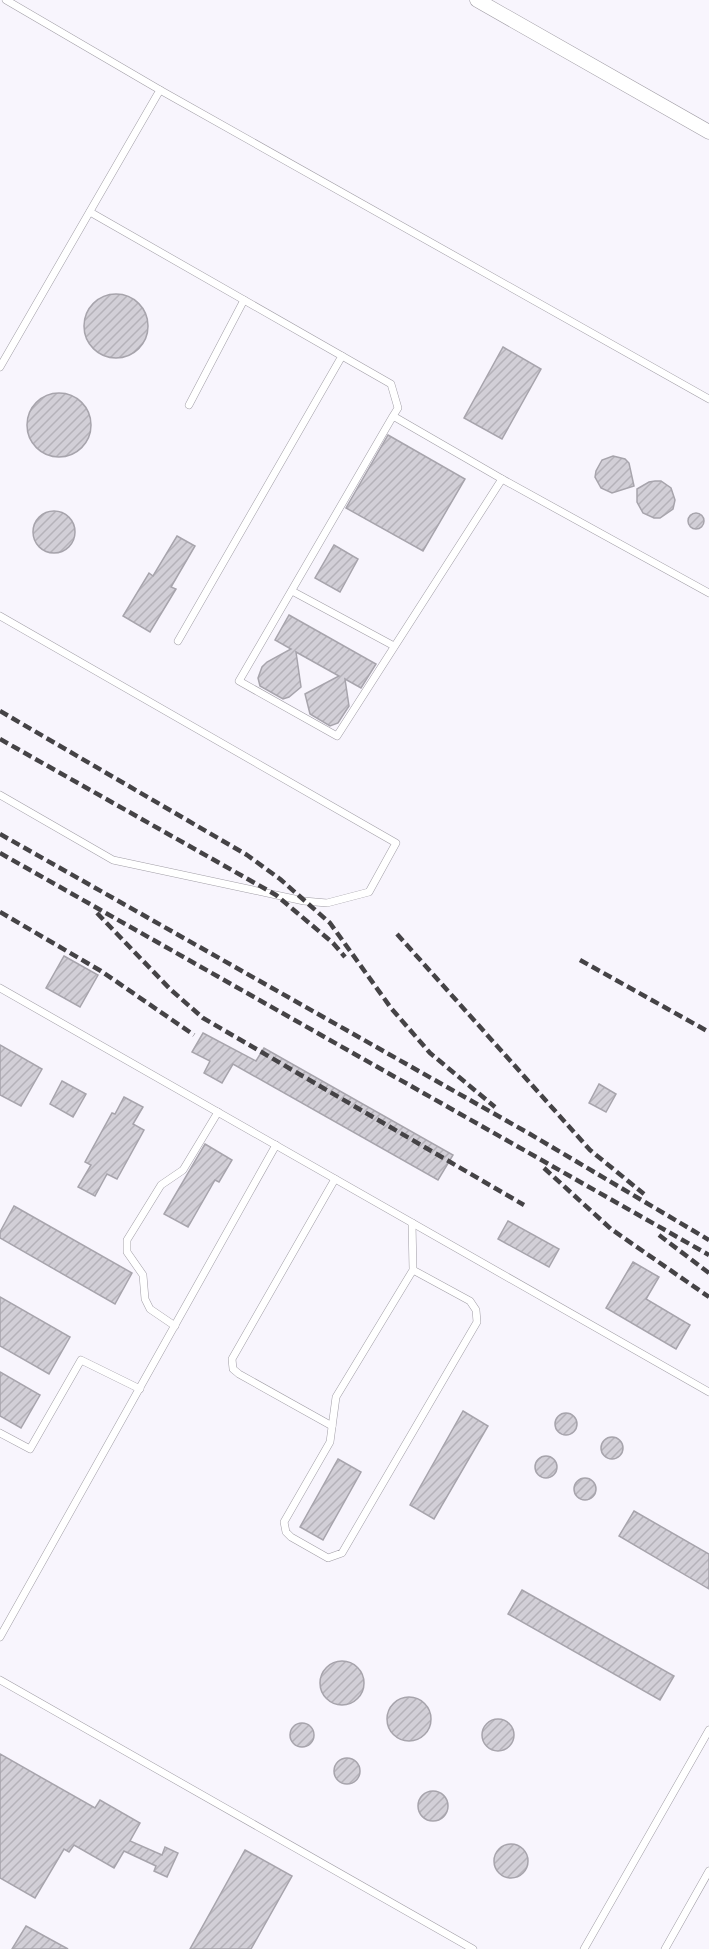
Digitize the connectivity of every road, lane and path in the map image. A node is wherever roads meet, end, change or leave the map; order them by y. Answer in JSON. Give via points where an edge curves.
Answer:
{"nodes":[{"id":1,"x":6,"y":0,"type":"edge"},
{"id":2,"x":477,"y":0,"type":"edge"},
{"id":3,"x":160,"y":90,"type":"junction"},
{"id":4,"x":709,"y":132,"type":"edge"},
{"id":5,"x":90,"y":212,"type":"junction"},
{"id":6,"x":244,"y":300,"type":"junction"},
{"id":7,"x":342,"y":356,"type":"junction"},
{"id":8,"x":0,"y":368,"type":"edge"},
{"id":9,"x":709,"y":399,"type":"edge"},
{"id":10,"x":189,"y":405,"type":"dead end"},
{"id":11,"x":393,"y":416,"type":"junction"},
{"id":12,"x":502,"y":479,"type":"junction"},
{"id":13,"x":292,"y":591,"type":"junction"},
{"id":14,"x":709,"y":594,"type":"edge"},
{"id":15,"x":0,"y":616,"type":"edge"},
{"id":16,"x":178,"y":641,"type":"dead end"},
{"id":17,"x":394,"y":646,"type":"junction"},
{"id":18,"x":0,"y":795,"type":"edge"},
{"id":19,"x":0,"y":988,"type":"edge"},
{"id":20,"x":218,"y":1112,"type":"junction"},
{"id":21,"x":276,"y":1145,"type":"junction"},
{"id":22,"x":335,"y":1179,"type":"junction"},
{"id":23,"x":412,"y":1223,"type":"junction"},
{"id":24,"x":413,"y":1270,"type":"junction"},
{"id":25,"x":175,"y":1326,"type":"junction"},
{"id":26,"x":140,"y":1389,"type":"junction"},
{"id":27,"x":709,"y":1392,"type":"edge"},
{"id":28,"x":332,"y":1426,"type":"junction"},
{"id":29,"x":0,"y":1433,"type":"edge"},
{"id":30,"x":0,"y":1637,"type":"edge"},
{"id":31,"x":0,"y":1680,"type":"edge"},
{"id":32,"x":709,"y":1730,"type":"edge"},
{"id":33,"x":709,"y":1871,"type":"edge"},
{"id":34,"x":473,"y":1949,"type":"edge"},
{"id":35,"x":584,"y":1949,"type":"edge"},
{"id":36,"x":665,"y":1949,"type":"edge"}],
"edges":[{"from":1,"to":3,"type":"lane"},
{"from":2,"to":4,"type":"street"},
{"from":3,"to":5,"type":"lane"},
{"from":3,"to":9,"type":"lane"},
{"from":5,"to":6,"type":"lane"},
{"from":5,"to":8,"type":"lane"},
{"from":6,"to":7,"type":"lane"},
{"from":6,"to":10,"type":"lane"},
{"from":7,"to":11,"type":"lane","via":[[391,384],[398,408]]},
{"from":7,"to":16,"type":"lane"},
{"from":11,"to":12,"type":"lane"},
{"from":11,"to":13,"type":"lane"},
{"from":12,"to":14,"type":"lane"},
{"from":12,"to":17,"type":"lane"},
{"from":13,"to":17,"type":"lane"},
{"from":13,"to":17,"type":"lane","via":[[239,681],[337,736]]},
{"from":15,"to":18,"type":"lane","via":[[396,843],[369,892],[327,903],[304,902],[113,860]]},
{"from":19,"to":20,"type":"lane"},
{"from":20,"to":21,"type":"lane"},
{"from":20,"to":25,"type":"lane","via":[[183,1170],[161,1185],[127,1240],[127,1252],[143,1275],[150,1309]]},
{"from":21,"to":22,"type":"lane"},
{"from":21,"to":25,"type":"lane"},
{"from":22,"to":23,"type":"lane"},
{"from":22,"to":28,"type":"lane","via":[[232,1359],[233,1369],[239,1374]]},
{"from":23,"to":24,"type":"lane"},
{"from":23,"to":27,"type":"lane"},
{"from":24,"to":28,"type":"lane","via":[[336,1397]]},
{"from":24,"to":28,"type":"lane","via":[[470,1301],[477,1322],[342,1553],[328,1558],[291,1538],[285,1522],[330,1442]]},
{"from":25,"to":26,"type":"lane"},
{"from":26,"to":29,"type":"lane","via":[[81,1360],[30,1449]]},
{"from":26,"to":30,"type":"lane"},
{"from":31,"to":34,"type":"lane"},
{"from":32,"to":35,"type":"lane"},
{"from":33,"to":36,"type":"lane"}]}
